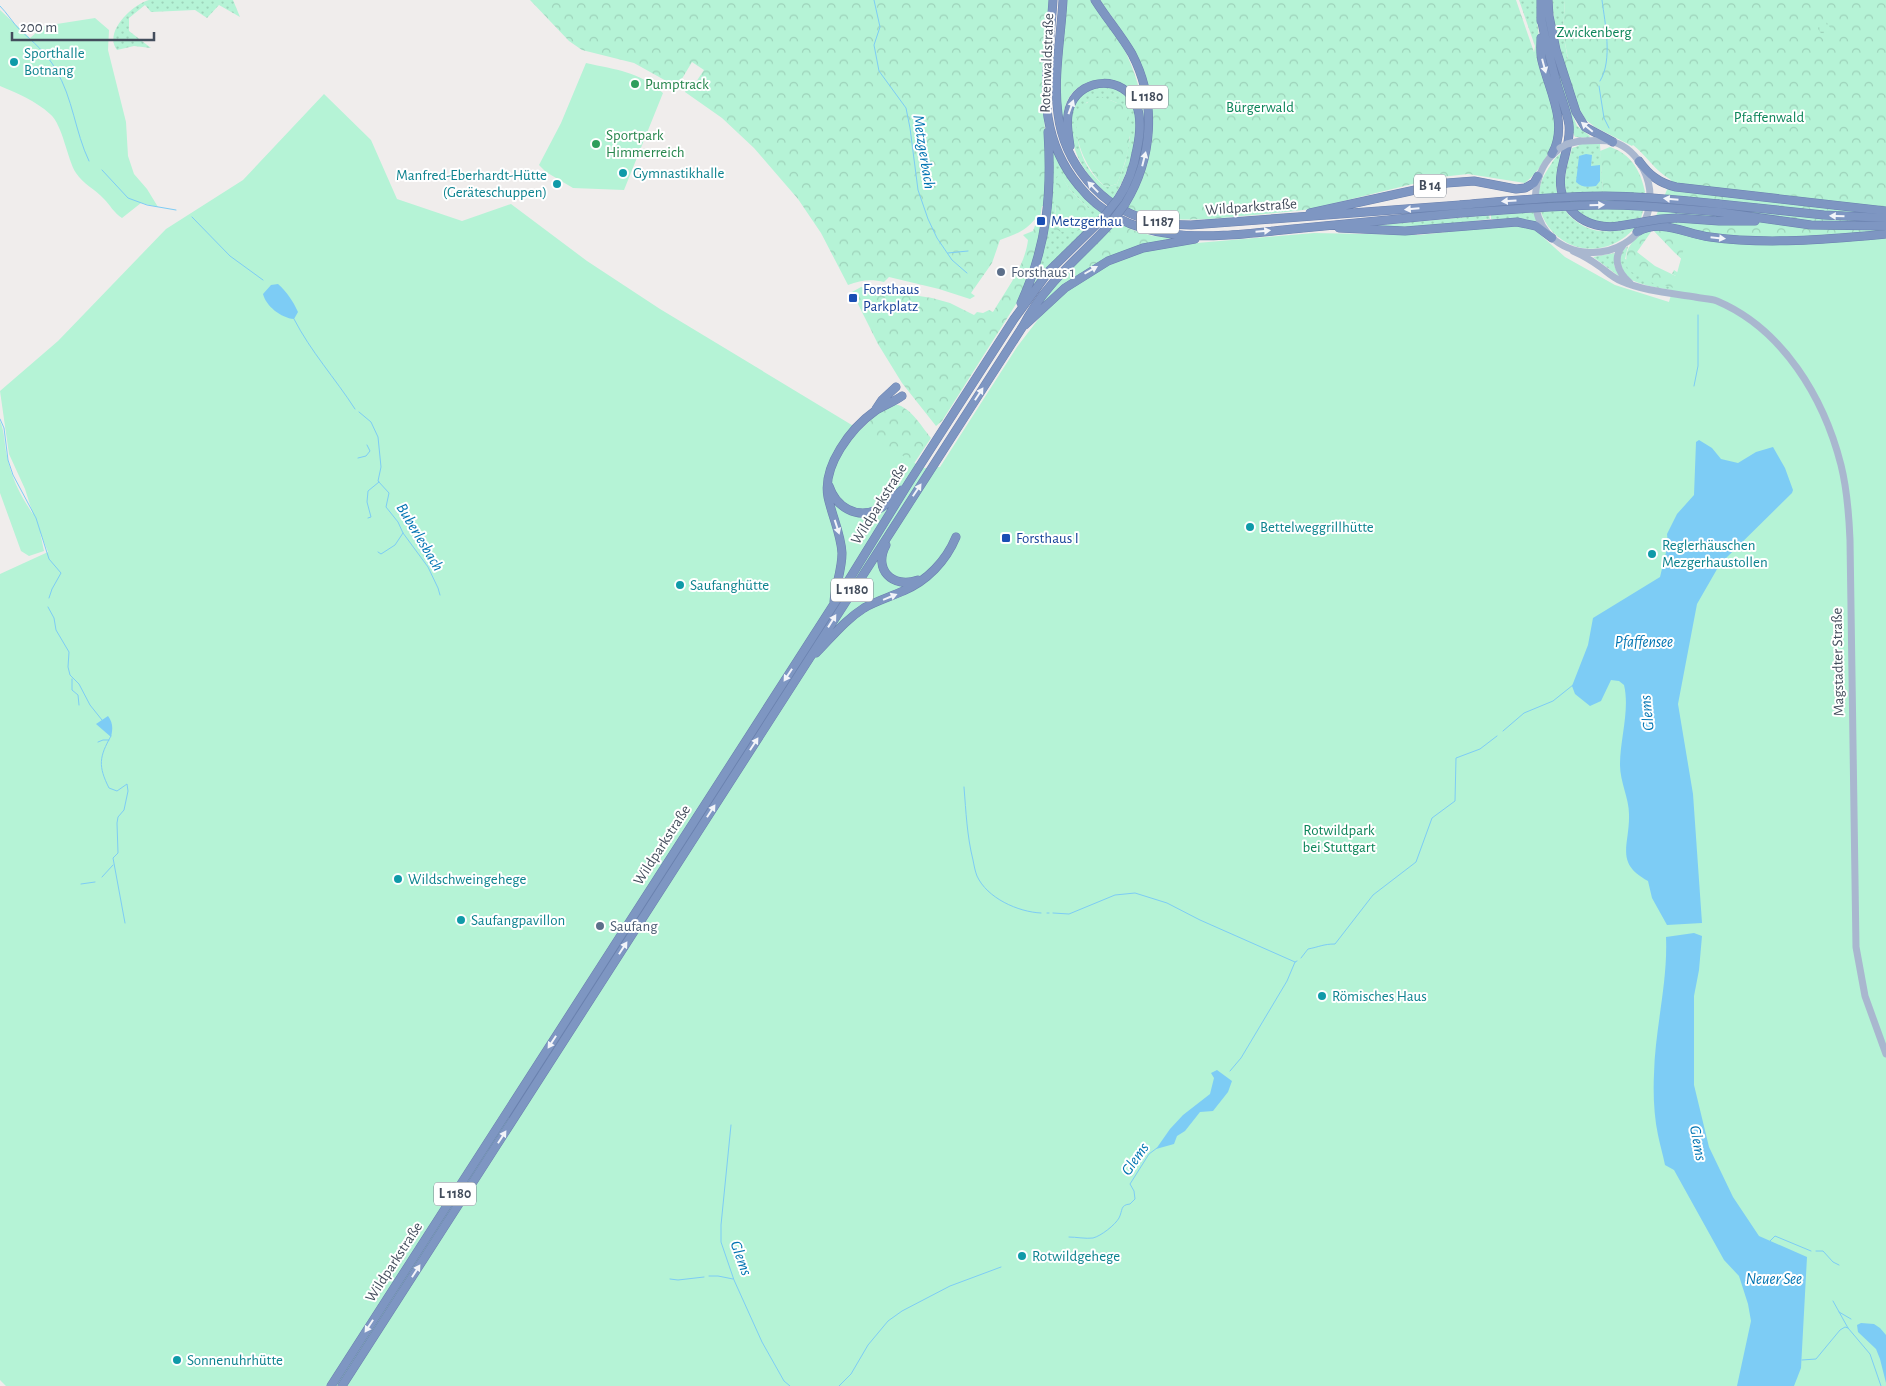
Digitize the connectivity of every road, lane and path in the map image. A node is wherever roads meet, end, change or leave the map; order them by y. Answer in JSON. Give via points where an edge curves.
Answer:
{"nodes":[{"id":1,"x":1053,"y":0,"type":"edge"},
{"id":2,"x":1063,"y":0,"type":"edge"},
{"id":3,"x":1096,"y":0,"type":"edge"},
{"id":4,"x":1541,"y":0,"type":"edge"},
{"id":5,"x":1548,"y":0,"type":"edge"},
{"id":6,"x":1541,"y":17,"type":"junction"},
{"id":7,"x":1048,"y":119,"type":"junction"},
{"id":8,"x":1613,"y":142,"type":"junction"},
{"id":9,"x":1552,"y":154,"type":"junction"},
{"id":10,"x":1071,"y":155,"type":"junction"},
{"id":11,"x":1639,"y":162,"type":"junction"},
{"id":12,"x":1538,"y":176,"type":"junction"},
{"id":13,"x":1886,"y":211,"type":"edge"},
{"id":14,"x":1886,"y":218,"type":"edge"},
{"id":15,"x":1271,"y":220,"type":"junction"},
{"id":16,"x":1774,"y":221,"type":"junction"},
{"id":17,"x":1325,"y":226,"type":"junction"},
{"id":18,"x":1886,"y":226,"type":"edge"},
{"id":19,"x":1637,"y":232,"type":"junction"},
{"id":20,"x":1886,"y":234,"type":"edge"},
{"id":21,"x":1214,"y":235,"type":"junction"},
{"id":22,"x":1552,"y":238,"type":"junction"},
{"id":23,"x":1624,"y":244,"type":"junction"},
{"id":24,"x":1573,"y":250,"type":"junction"},
{"id":25,"x":1632,"y":284,"type":"junction"},
{"id":26,"x":1014,"y":319,"type":"junction"},
{"id":27,"x":1023,"y":326,"type":"junction"},
{"id":28,"x":896,"y":387,"type":"dead end"},
{"id":29,"x":902,"y":396,"type":"dead end"},
{"id":30,"x":875,"y":411,"type":"junction"},
{"id":31,"x":827,"y":479,"type":"junction"},
{"id":32,"x":908,"y":484,"type":"junction"},
{"id":33,"x":899,"y":518,"type":"junction"},
{"id":34,"x":956,"y":537,"type":"dead end"},
{"id":35,"x":924,"y":578,"type":"junction"},
{"id":36,"x":834,"y":604,"type":"junction"},
{"id":37,"x":807,"y":662,"type":"junction"},
{"id":38,"x":1886,"y":1054,"type":"edge"},
{"id":39,"x":331,"y":1386,"type":"edge"},
{"id":40,"x":342,"y":1386,"type":"edge"}],
"edges":[{"from":1,"to":7,"type":"highway","name":"Rotenwaldstraße","number":"L 1187"},
{"from":2,"to":10,"type":"highway","name":"Rotenwaldstraße","number":"L 1187","via":[[1057,102],[1061,132]]},
{"from":27,"to":3,"type":"highway","number":"L 1180","one_way":true,"bridge":true,"via":[[1047,288],[1110,224],[1125,204],[1145,158],[1149,133],[1148,104],[1139,69]]},
{"from":4,"to":6,"type":"highway"},
{"from":8,"to":5,"type":"highway","one_way":true,"via":[[1585,127],[1576,112],[1556,50]]},
{"from":6,"to":9,"type":"highway","one_way":true,"via":[[1541,54],[1559,124]]},
{"from":6,"to":16,"type":"highway","bridge":true,"via":[[1568,124],[1569,141],[1561,175],[1562,195],[1584,222],[1601,227],[1677,218]]},
{"from":7,"to":21,"type":"highway","name":"Rotenwaldstraße","number":"L 1187","via":[[1071,175],[1086,195],[1109,214],[1136,227],[1161,233]]},
{"from":7,"to":26,"type":"highway","number":"L 1180","via":[[1050,178],[1046,223],[1038,260]]},
{"from":8,"to":9,"type":"main road","number":"L 1187","bridge":true,"via":[[1580,141],[1567,144]]},
{"from":8,"to":11,"type":"main road"},
{"from":9,"to":12,"type":"main road","number":"L 1187"},
{"from":15,"to":10,"type":"highway","name":"Wildparkstraße","number":"L 1187","one_way":true,"via":[[1190,225],[1140,218],[1117,207],[1096,190]]},
{"from":10,"to":26,"type":"highway","number":"L 1180","one_way":true,"bridge":true,"via":[[1068,117],[1078,94],[1102,83],[1113,84],[1127,92],[1139,112],[1139,138],[1129,180],[1102,219],[1049,271]]},
{"from":11,"to":13,"type":"highway","via":[[1654,178],[1676,187]]},
{"from":11,"to":19,"type":"main road","number":"L 1187","via":[[1647,178],[1650,201]]},
{"from":12,"to":15,"type":"highway","number":"B 14","via":[[1526,188],[1462,181]]},
{"from":12,"to":22,"type":"main road","number":"L 1187","via":[[1536,210]]},
{"from":14,"to":15,"type":"highway","name":"Wildparkstraße","one_way":true,"bridge":true,"via":[[1606,196],[1555,197]]},
{"from":17,"to":16,"type":"highway","name":"Wildparkstraße","one_way":true,"bridge":true,"via":[[1461,213],[1607,205],[1718,212]]},
{"from":16,"to":18,"type":"highway","via":[[1826,226]]},
{"from":21,"to":17,"type":"highway","name":"Wildparkstraße","number":"L 1187","one_way":true},
{"from":17,"to":22,"type":"highway","number":"L 1187","via":[[1405,231],[1517,222],[1541,229]]},
{"from":19,"to":20,"type":"highway","one_way":true,"via":[[1662,225],[1700,236],[1729,239],[1820,239]]},
{"from":19,"to":23,"type":"main road","number":"L 1187"},
{"from":27,"to":21,"type":"highway","number":"L 1187","one_way":true,"via":[[1065,288],[1108,261],[1143,248]]},
{"from":22,"to":24,"type":"main road","number":"L 1187"},
{"from":23,"to":24,"type":"main road","number":"L 1187","via":[[1601,251]]},
{"from":23,"to":25,"type":"main road","via":[[1617,255],[1617,265],[1622,276]]},
{"from":24,"to":25,"type":"main road","name":"Magstadter Straße","number":"L 1187","via":[[1616,279]]},
{"from":25,"to":38,"type":"main road","name":"Magstadter Straße","number":"L 1187","via":[[1699,298],[1747,318],[1781,347],[1795,364],[1826,422],[1842,472],[1850,540],[1856,947],[1865,996]]},
{"from":26,"to":32,"type":"highway","name":"Wildparkstraße","number":"L 1180"},
{"from":33,"to":27,"type":"highway","name":"Wildparkstraße","number":"L 1180","one_way":true},
{"from":28,"to":30,"type":"highway","number":"L 1180"},
{"from":29,"to":30,"type":"highway","number":"L 1180"},
{"from":30,"to":31,"type":"highway","number":"L 1180","via":[[837,453]]},
{"from":31,"to":32,"type":"highway","number":"L 1180","via":[[837,501],[855,513],[881,508]]},
{"from":31,"to":36,"type":"highway","number":"L 1180","one_way":true,"via":[[842,553]]},
{"from":32,"to":36,"type":"highway","name":"Wildparkstraße","number":"L 1180"},
{"from":33,"to":35,"type":"highway","number":"L 1180","via":[[881,556],[883,568],[898,582]]},
{"from":37,"to":33,"type":"highway","name":"Wildparkstraße","number":"L 1180","one_way":true},
{"from":34,"to":35,"type":"highway","number":"L 1180","via":[[950,550]]},
{"from":37,"to":35,"type":"highway","number":"L 1180","one_way":true,"via":[[858,612]]},
{"from":36,"to":39,"type":"highway","name":"Wildparkstraße","number":"L 1180","one_way":true},
{"from":40,"to":37,"type":"highway","name":"Wildparkstraße","number":"L 1180","one_way":true}]}
